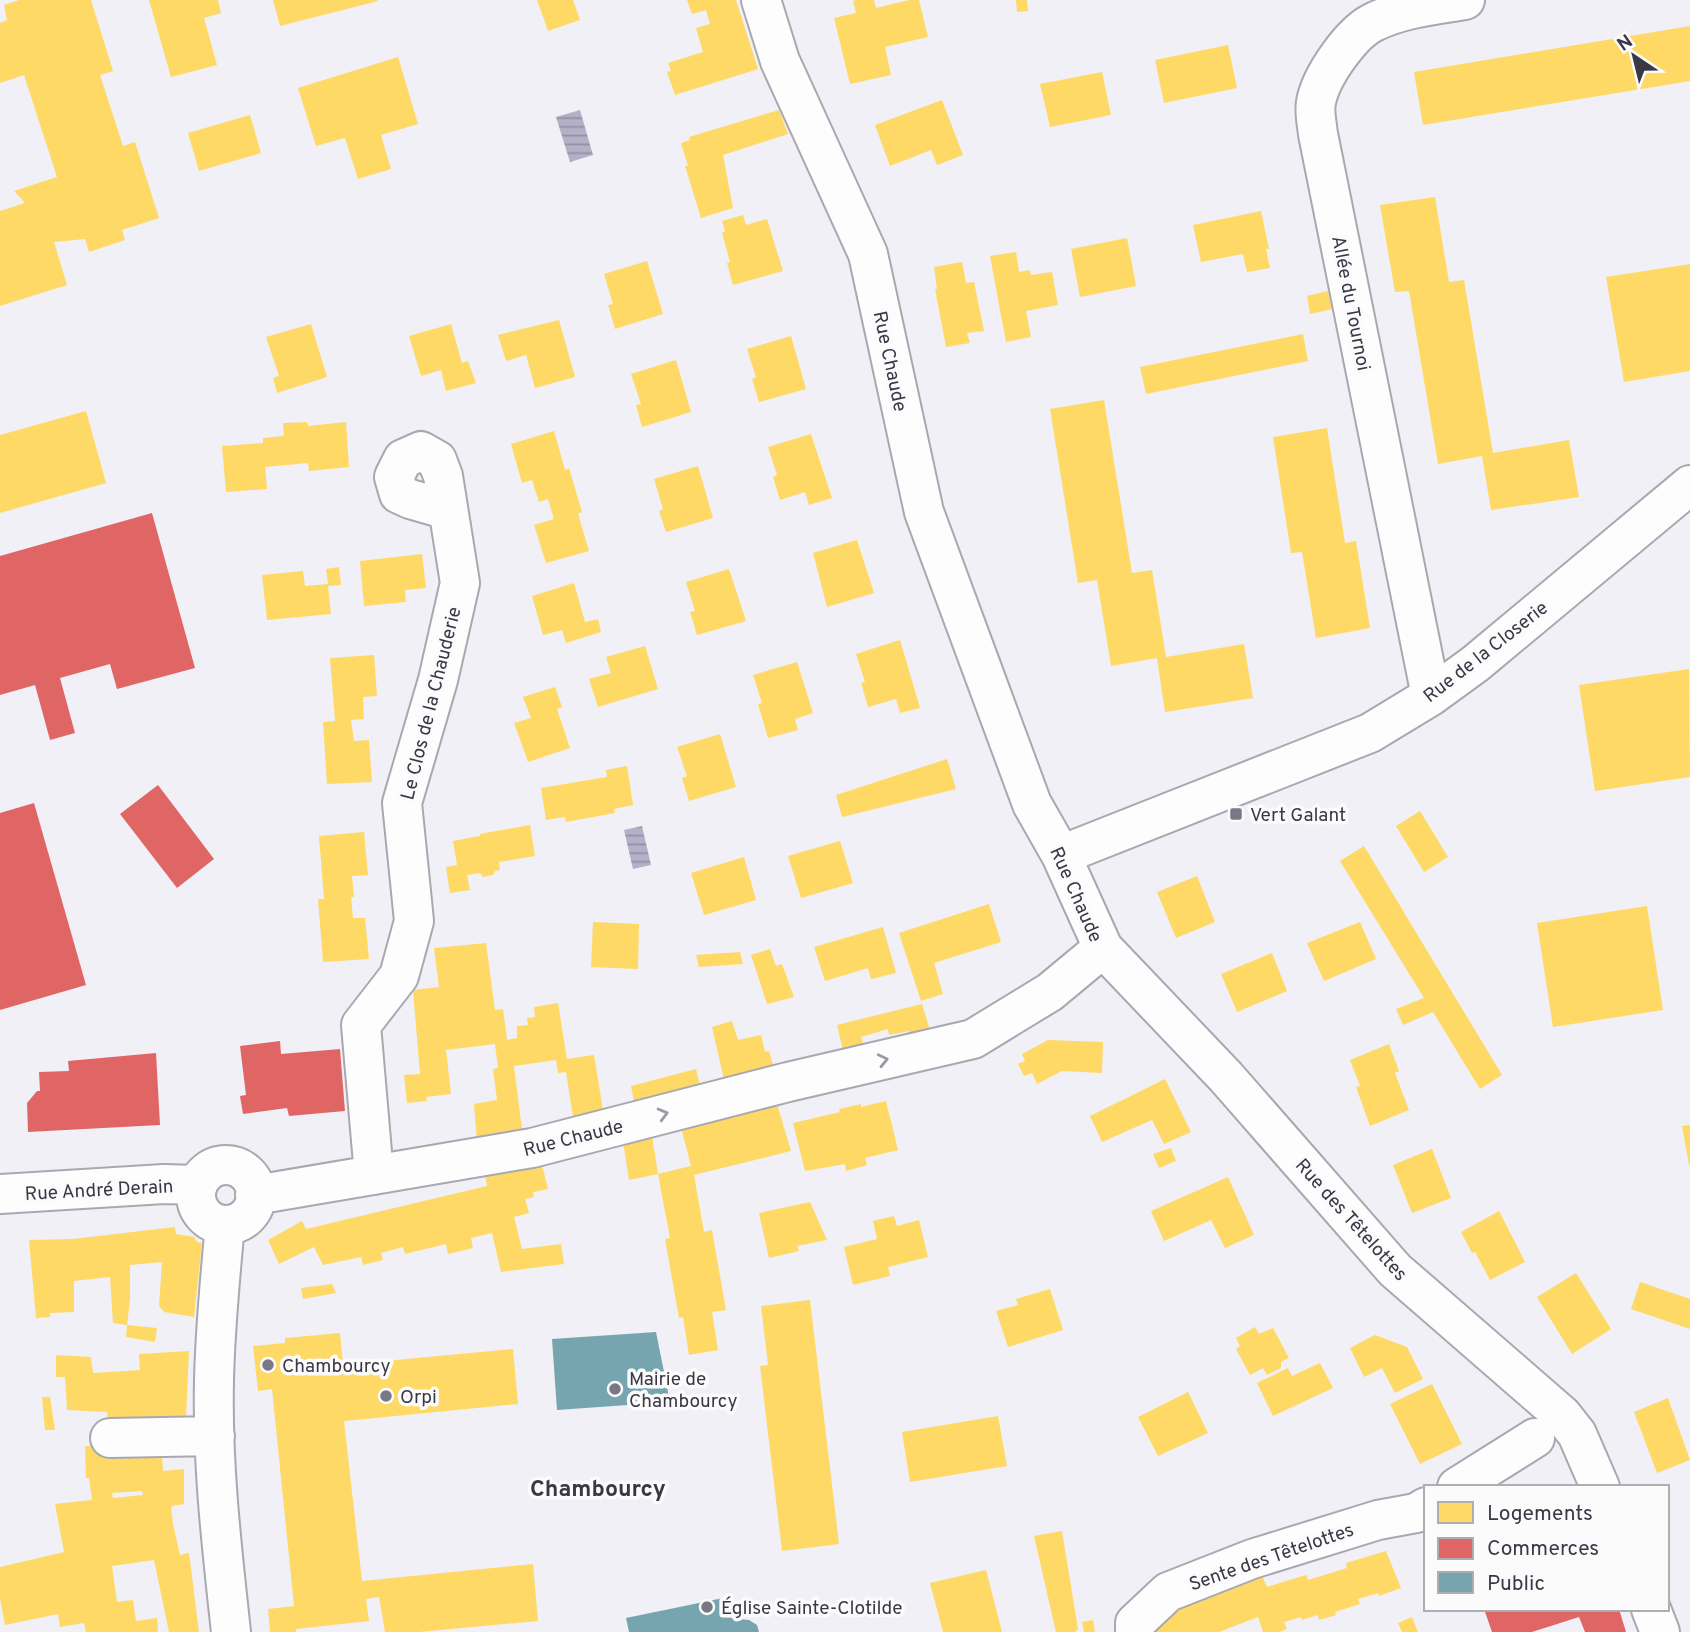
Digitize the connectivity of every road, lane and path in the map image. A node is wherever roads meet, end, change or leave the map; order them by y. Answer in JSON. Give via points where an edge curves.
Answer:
{"nodes":[{"id":1,"x":761,"y":0,"type":"edge"},
{"id":2,"x":1465,"y":0,"type":"edge"},
{"id":3,"x":1690,"y":485,"type":"edge"},
{"id":4,"x":448,"y":510,"type":"dead end"},
{"id":5,"x":1431,"y":696,"type":"junction"},
{"id":6,"x":1061,"y":855,"type":"junction"},
{"id":7,"x":1103,"y":948,"type":"junction"},
{"id":8,"x":374,"y":1175,"type":"junction"},
{"id":9,"x":198,"y":1185,"type":"junction"},
{"id":10,"x":0,"y":1194,"type":"edge"},
{"id":11,"x":256,"y":1195,"type":"junction"},
{"id":12,"x":226,"y":1226,"type":"junction"},
{"id":13,"x":215,"y":1436,"type":"junction"},
{"id":14,"x":110,"y":1438,"type":"dead end"},
{"id":15,"x":1535,"y":1438,"type":"dead end"},
{"id":16,"x":1460,"y":1485,"type":"edge"},
{"id":17,"x":1599,"y":1485,"type":"edge"},
{"id":18,"x":1424,"y":1508,"type":"edge"},
{"id":19,"x":1652,"y":1611,"type":"edge"},
{"id":20,"x":231,"y":1632,"type":"edge"},
{"id":21,"x":1135,"y":1632,"type":"edge"},
{"id":22,"x":1660,"y":1632,"type":"edge"}],
"edges":[{"from":1,"to":6,"type":"street","name":"Rue Chaude","via":[[780,61],[868,254],[924,512],[1032,804]]},
{"from":2,"to":5,"type":"street","name":"Allée du Tournoi","via":[[1406,10],[1373,22],[1346,46],[1324,79],[1316,104],[1318,134]]},
{"from":3,"to":5,"type":"street","name":"Rue de la Closerie"},
{"from":4,"to":8,"type":"street","name":"Le Clos de la Chauderie","via":[[460,583],[402,803],[414,921],[399,976],[361,1025]]},
{"from":5,"to":6,"type":"street","name":"Rue de la Closerie","via":[[1370,733]]},
{"from":6,"to":7,"type":"street","name":"Rue Chaude"},
{"from":8,"to":7,"type":"street","name":"Rue Chaude","one_way":true,"via":[[532,1148],[973,1039],[1050,992]]},
{"from":7,"to":17,"type":"street","name":"Rue des Têtelottes","via":[[1226,1077],[1395,1270],[1562,1415],[1577,1434]]},
{"from":8,"to":11,"type":"street","name":"Rue Chaude"},
{"from":9,"to":10,"type":"street","name":"Rue André Derain"},
{"from":9,"to":11,"type":"street","via":[[211,1169],[231,1166],[248,1176]]},
{"from":9,"to":12,"type":"street","via":[[201,1212]]},
{"from":11,"to":12,"type":"street","via":[[250,1213]]},
{"from":12,"to":13,"type":"street","via":[[214,1381]]},
{"from":13,"to":14,"type":"street"},
{"from":13,"to":20,"type":"street"},
{"from":15,"to":16,"type":"street"},
{"from":18,"to":21,"type":"street","name":"Sente des Têtelottes","via":[[1252,1559],[1168,1592],[1135,1623]]},
{"from":19,"to":22,"type":"street"}]}
